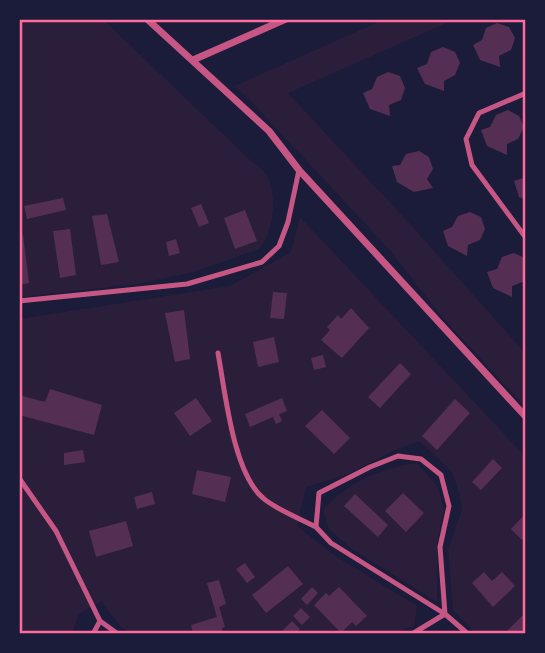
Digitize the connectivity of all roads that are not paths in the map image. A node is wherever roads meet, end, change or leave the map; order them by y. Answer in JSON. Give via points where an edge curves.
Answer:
{"nodes":[{"id":1,"x":147,"y":19,"type":"edge"},
{"id":2,"x":286,"y":19,"type":"edge"},
{"id":3,"x":193,"y":60,"type":"junction"},
{"id":4,"x":526,"y":93,"type":"edge"},
{"id":5,"x":299,"y":170,"type":"junction"},
{"id":6,"x":526,"y":238,"type":"edge"},
{"id":7,"x":19,"y":301,"type":"edge"},
{"id":8,"x":218,"y":353,"type":"dead end"},
{"id":9,"x":526,"y":417,"type":"edge"},
{"id":10,"x":19,"y":478,"type":"edge"},
{"id":11,"x":316,"y":527,"type":"junction"},
{"id":12,"x":445,"y":614,"type":"junction"},
{"id":13,"x":100,"y":621,"type":"junction"},
{"id":14,"x":93,"y":634,"type":"edge"},
{"id":15,"x":118,"y":634,"type":"edge"},
{"id":16,"x":412,"y":634,"type":"edge"},
{"id":17,"x":468,"y":634,"type":"edge"}],
"edges":[{"from":1,"to":3,"type":"street"},
{"from":2,"to":3,"type":"street"},
{"from":3,"to":5,"type":"street","via":[[269,131]]},
{"from":4,"to":6,"type":"lane","via":[[479,113],[466,139],[472,165]]},
{"from":5,"to":7,"type":"lane","via":[[279,246],[262,262],[187,284]]},
{"from":5,"to":9,"type":"street"},
{"from":8,"to":11,"type":"lane","via":[[243,469],[262,498]]},
{"from":10,"to":13,"type":"lane","via":[[56,531]]},
{"from":11,"to":12,"type":"lane","via":[[331,543]]},
{"from":11,"to":12,"type":"lane","via":[[318,494],[398,456],[421,459],[441,475],[449,506],[440,547]]},
{"from":12,"to":16,"type":"lane"},
{"from":12,"to":17,"type":"lane"},
{"from":13,"to":14,"type":"lane"},
{"from":13,"to":15,"type":"lane"}]}
